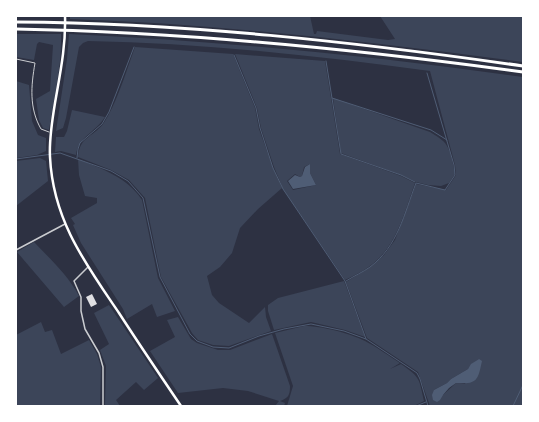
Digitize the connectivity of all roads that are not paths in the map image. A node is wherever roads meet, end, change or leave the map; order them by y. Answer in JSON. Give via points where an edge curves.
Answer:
{"nodes":[{"id":1,"x":65,"y":16,"type":"edge"},
{"id":2,"x":16,"y":22,"type":"edge"},
{"id":3,"x":16,"y":29,"type":"edge"},
{"id":4,"x":16,"y":59,"type":"edge"},
{"id":5,"x":523,"y":66,"type":"edge"},
{"id":6,"x":523,"y":72,"type":"edge"},
{"id":7,"x":51,"y":133,"type":"junction"},
{"id":8,"x":65,"y":224,"type":"junction"},
{"id":9,"x":16,"y":250,"type":"edge"},
{"id":10,"x":88,"y":267,"type":"junction"},
{"id":11,"x":103,"y":406,"type":"edge"},
{"id":12,"x":181,"y":406,"type":"edge"}],
"edges":[{"from":1,"to":7,"type":"main road","via":[[65,44]]},
{"from":2,"to":5,"type":"highway","via":[[193,29],[388,48]]},
{"from":3,"to":6,"type":"highway","via":[[193,36],[299,45]]},
{"from":4,"to":7,"type":"lane","via":[[35,63],[31,90],[36,122],[41,129]]},
{"from":7,"to":8,"type":"main road","via":[[50,158],[56,200]]},
{"from":8,"to":9,"type":"street"},
{"from":8,"to":10,"type":"main road"},
{"from":10,"to":11,"type":"street","via":[[74,281],[81,297],[80,311],[85,329],[99,353],[103,367]]},
{"from":10,"to":12,"type":"main road"}]}
